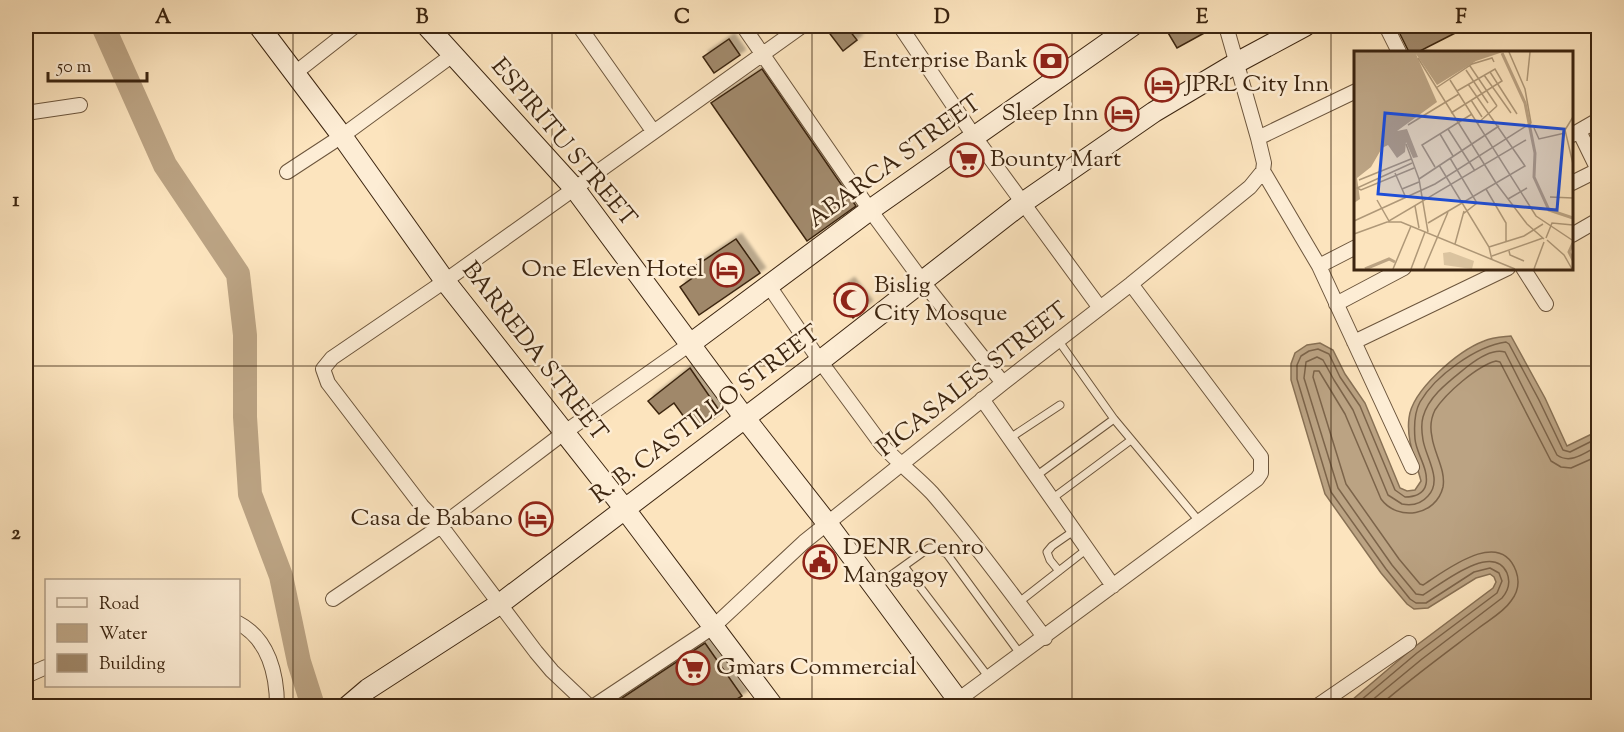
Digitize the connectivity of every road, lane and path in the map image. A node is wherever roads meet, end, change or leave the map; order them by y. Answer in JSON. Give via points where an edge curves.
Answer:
{"nodes":[{"id":1,"x":259,"y":26,"type":"edge"},
{"id":2,"x":355,"y":26,"type":"edge"},
{"id":3,"x":427,"y":26,"type":"edge"},
{"id":4,"x":579,"y":26,"type":"edge"},
{"id":5,"x":743,"y":26,"type":"edge"},
{"id":6,"x":802,"y":26,"type":"edge"},
{"id":7,"x":900,"y":26,"type":"edge"},
{"id":8,"x":1132,"y":26,"type":"edge"},
{"id":9,"x":1226,"y":26,"type":"edge"},
{"id":10,"x":1305,"y":26,"type":"edge"},
{"id":11,"x":1386,"y":26,"type":"edge"},
{"id":12,"x":1398,"y":51,"type":"edge"},
{"id":13,"x":763,"y":52,"type":"junction"},
{"id":14,"x":454,"y":54,"type":"junction"},
{"id":15,"x":1238,"y":62,"type":"junction"},
{"id":16,"x":295,"y":73,"type":"junction"},
{"id":17,"x":1354,"y":93,"type":"edge"},
{"id":18,"x":80,"y":105,"type":"dead end"},
{"id":19,"x":26,"y":113,"type":"edge"},
{"id":20,"x":1599,"y":120,"type":"edge"},
{"id":21,"x":653,"y":131,"type":"junction"},
{"id":22,"x":1575,"y":133,"type":"edge"},
{"id":23,"x":342,"y":136,"type":"junction"},
{"id":24,"x":974,"y":136,"type":"junction"},
{"id":25,"x":1258,"y":138,"type":"junction"},
{"id":26,"x":1599,"y":170,"type":"edge"},
{"id":27,"x":287,"y":171,"type":"dead end"},
{"id":28,"x":1263,"y":171,"type":"junction"},
{"id":29,"x":1573,"y":183,"type":"edge"},
{"id":30,"x":575,"y":189,"type":"junction"},
{"id":31,"x":1024,"y":202,"type":"junction"},
{"id":32,"x":870,"y":210,"type":"junction"},
{"id":33,"x":1599,"y":220,"type":"edge"},
{"id":34,"x":1573,"y":234,"type":"edge"},
{"id":35,"x":1354,"y":248,"type":"edge"},
{"id":36,"x":1319,"y":266,"type":"junction"},
{"id":37,"x":1400,"y":270,"type":"edge"},
{"id":38,"x":1504,"y":270,"type":"edge"},
{"id":39,"x":1524,"y":270,"type":"edge"},
{"id":40,"x":446,"y":281,"type":"junction"},
{"id":41,"x":923,"y":282,"type":"junction"},
{"id":42,"x":1131,"y":285,"type":"junction"},
{"id":43,"x":769,"y":286,"type":"junction"},
{"id":44,"x":1336,"y":304,"type":"junction"},
{"id":45,"x":1546,"y":304,"type":"dead end"},
{"id":46,"x":1100,"y":308,"type":"junction"},
{"id":47,"x":1058,"y":340,"type":"junction"},
{"id":48,"x":1354,"y":342,"type":"junction"},
{"id":49,"x":690,"y":344,"type":"junction"},
{"id":50,"x":820,"y":361,"type":"junction"},
{"id":51,"x":1003,"y":383,"type":"junction"},
{"id":52,"x":982,"y":399,"type":"junction"},
{"id":53,"x":1060,"y":405,"type":"dead end"},
{"id":54,"x":744,"y":417,"type":"junction"},
{"id":55,"x":1114,"y":419,"type":"junction"},
{"id":56,"x":565,"y":432,"type":"junction"},
{"id":57,"x":1010,"y":438,"type":"junction"},
{"id":58,"x":1131,"y":440,"type":"junction"},
{"id":59,"x":902,"y":465,"type":"junction"},
{"id":60,"x":1412,"y":467,"type":"dead end"},
{"id":61,"x":1036,"y":476,"type":"junction"},
{"id":62,"x":1053,"y":498,"type":"junction"},
{"id":63,"x":624,"y":508,"type":"junction"},
{"id":64,"x":1199,"y":521,"type":"junction"},
{"id":65,"x":827,"y":523,"type":"junction"},
{"id":66,"x":441,"y":526,"type":"junction"},
{"id":67,"x":1074,"y":530,"type":"junction"},
{"id":68,"x":1087,"y":549,"type":"junction"},
{"id":69,"x":903,"y":567,"type":"junction"},
{"id":70,"x":1059,"y":571,"type":"junction"},
{"id":71,"x":1113,"y":586,"type":"junction"},
{"id":72,"x":874,"y":587,"type":"junction"},
{"id":73,"x":333,"y":599,"type":"dead end"},
{"id":74,"x":501,"y":603,"type":"junction"},
{"id":75,"x":1018,"y":603,"type":"junction"},
{"id":76,"x":240,"y":624,"type":"edge"},
{"id":77,"x":713,"y":627,"type":"junction"},
{"id":78,"x":1045,"y":638,"type":"junction"},
{"id":79,"x":1409,"y":643,"type":"dead end"},
{"id":80,"x":1021,"y":655,"type":"junction"},
{"id":81,"x":45,"y":667,"type":"edge"},
{"id":82,"x":26,"y":676,"type":"edge"},
{"id":83,"x":990,"y":679,"type":"junction"},
{"id":84,"x":579,"y":704,"type":"edge"},
{"id":85,"x":957,"y":704,"type":"edge"},
{"id":86,"x":277,"y":706,"type":"edge"},
{"id":87,"x":348,"y":706,"type":"edge"},
{"id":88,"x":594,"y":706,"type":"edge"},
{"id":89,"x":773,"y":706,"type":"edge"},
{"id":90,"x":1317,"y":706,"type":"edge"}],
"edges":[{"from":1,"to":16,"type":"street","name":"BARREDA STREET"},
{"from":2,"to":16,"type":"street"},
{"from":3,"to":14,"type":"street","name":"ESPIRITU STREET"},
{"from":4,"to":21,"type":"street"},
{"from":5,"to":13,"type":"street"},
{"from":6,"to":13,"type":"street"},
{"from":7,"to":24,"type":"street"},
{"from":8,"to":24,"type":"street","name":"ABARCA STREET"},
{"from":9,"to":15,"type":"street"},
{"from":10,"to":15,"type":"street","name":"R. B. CASTILLO STREET"},
{"from":11,"to":12,"type":"street"},
{"from":13,"to":21,"type":"street"},
{"from":13,"to":32,"type":"street"},
{"from":14,"to":23,"type":"street"},
{"from":14,"to":30,"type":"street","name":"ESPIRITU STREET"},
{"from":15,"to":25,"type":"street"},
{"from":15,"to":31,"type":"street","name":"R. B. CASTILLO STREET","via":[[1115,137]]},
{"from":16,"to":23,"type":"street","name":"BARREDA STREET"},
{"from":17,"to":25,"type":"street"},
{"from":18,"to":19,"type":"street"},
{"from":20,"to":22,"type":"street"},
{"from":21,"to":30,"type":"street"},
{"from":22,"to":26,"type":"street"},
{"from":23,"to":27,"type":"street"},
{"from":23,"to":40,"type":"street","name":"BARREDA STREET"},
{"from":24,"to":31,"type":"street"},
{"from":24,"to":32,"type":"street","name":"ABARCA STREET"},
{"from":25,"to":28,"type":"street"},
{"from":26,"to":29,"type":"street"},
{"from":28,"to":36,"type":"street"},
{"from":28,"to":42,"type":"street","name":"PICASALES STREET","via":[[1250,188]]},
{"from":30,"to":40,"type":"street"},
{"from":30,"to":49,"type":"street","name":"ESPIRITU STREET"},
{"from":31,"to":41,"type":"street","name":"R. B. CASTILLO STREET"},
{"from":31,"to":46,"type":"street"},
{"from":32,"to":41,"type":"street"},
{"from":32,"to":43,"type":"street","name":"ABARCA STREET"},
{"from":33,"to":34,"type":"street"},
{"from":35,"to":36,"type":"street"},
{"from":36,"to":44,"type":"street"},
{"from":37,"to":44,"type":"street"},
{"from":38,"to":48,"type":"street"},
{"from":39,"to":45,"type":"street"},
{"from":40,"to":56,"type":"street","name":"BARREDA STREET"},
{"from":40,"to":66,"type":"street","via":[[332,357],[323,369],[328,383]]},
{"from":41,"to":50,"type":"street","name":"R. B. CASTILLO STREET"},
{"from":41,"to":51,"type":"street"},
{"from":42,"to":46,"type":"street","name":"PICASALES STREET"},
{"from":42,"to":64,"type":"street","via":[[1261,457],[1257,479]]},
{"from":43,"to":49,"type":"street","name":"ABARCA STREET"},
{"from":43,"to":50,"type":"street"},
{"from":44,"to":48,"type":"street"},
{"from":46,"to":47,"type":"street","name":"PICASALES STREET"},
{"from":47,"to":51,"type":"street","name":"PICASALES STREET"},
{"from":47,"to":55,"type":"lane"},
{"from":48,"to":60,"type":"street"},
{"from":49,"to":54,"type":"street","name":"ESPIRITU STREET"},
{"from":49,"to":56,"type":"street"},
{"from":50,"to":54,"type":"street","name":"R. B. CASTILLO STREET"},
{"from":50,"to":59,"type":"street","via":[[882,445]]},
{"from":51,"to":52,"type":"street","name":"PICASALES STREET"},
{"from":52,"to":57,"type":"street"},
{"from":52,"to":59,"type":"street","name":"PICASALES STREET"},
{"from":53,"to":57,"type":"lane"},
{"from":54,"to":63,"type":"street","name":"R. B. CASTILLO STREET"},
{"from":54,"to":65,"type":"street","name":"ESPIRITU STREET"},
{"from":55,"to":58,"type":"lane"},
{"from":55,"to":61,"type":"lane"},
{"from":56,"to":63,"type":"street","name":"BARREDA STREET"},
{"from":56,"to":66,"type":"street"},
{"from":57,"to":61,"type":"street"},
{"from":58,"to":62,"type":"lane"},
{"from":58,"to":64,"type":"lane"},
{"from":59,"to":65,"type":"street","name":"PICASALES STREET"},
{"from":59,"to":75,"type":"street","via":[[942,505]]},
{"from":61,"to":62,"type":"street"},
{"from":62,"to":67,"type":"street"},
{"from":63,"to":74,"type":"street","name":"R. B. CASTILLO STREET"},
{"from":63,"to":77,"type":"street","name":"BARREDA STREET"},
{"from":64,"to":71,"type":"street"},
{"from":65,"to":72,"type":"street","name":"ESPIRITU STREET"},
{"from":65,"to":77,"type":"street","name":"PICASALES STREET"},
{"from":66,"to":73,"type":"street"},
{"from":66,"to":74,"type":"street"},
{"from":67,"to":68,"type":"street"},
{"from":67,"to":70,"type":"lane","via":[[1047,552]]},
{"from":68,"to":70,"type":"lane"},
{"from":68,"to":71,"type":"street"},
{"from":69,"to":72,"type":"lane"},
{"from":69,"to":80,"type":"lane","via":[[929,548],[941,549]]},
{"from":69,"to":83,"type":"lane"},
{"from":70,"to":75,"type":"lane"},
{"from":71,"to":78,"type":"street"},
{"from":72,"to":85,"type":"street","name":"ESPIRITU STREET"},
{"from":74,"to":84,"type":"street"},
{"from":74,"to":87,"type":"street","name":"R. B. CASTILLO STREET"},
{"from":75,"to":78,"type":"street"},
{"from":76,"to":86,"type":"street","via":[[250,629],[269,655]]},
{"from":77,"to":88,"type":"street","name":"PICASALES STREET"},
{"from":77,"to":89,"type":"street","name":"BARREDA STREET"},
{"from":78,"to":80,"type":"street"},
{"from":79,"to":90,"type":"street"},
{"from":80,"to":83,"type":"street"},
{"from":81,"to":82,"type":"street"},
{"from":83,"to":85,"type":"street"}]}
